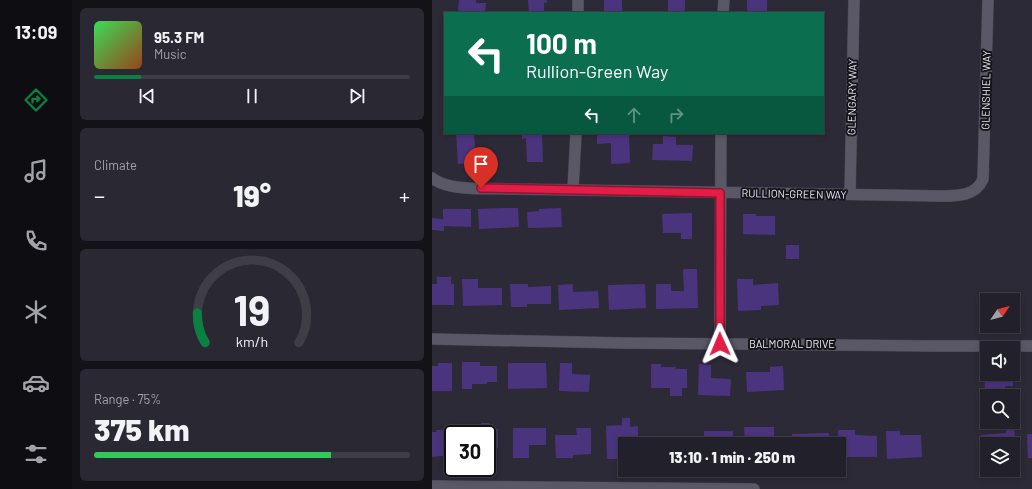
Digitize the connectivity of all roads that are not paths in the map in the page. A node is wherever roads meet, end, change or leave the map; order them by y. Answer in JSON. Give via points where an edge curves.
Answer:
{"nodes":[{"id":1,"x":578,"y":0,"type":"edge"},
{"id":2,"x":724,"y":0,"type":"edge"},
{"id":3,"x":854,"y":0,"type":"edge"},
{"id":4,"x":988,"y":0,"type":"edge"},
{"id":5,"x":578,"y":12,"type":"edge"},
{"id":6,"x":723,"y":12,"type":"edge"},
{"id":7,"x":576,"y":134,"type":"edge"},
{"id":8,"x":721,"y":134,"type":"edge"},
{"id":9,"x":432,"y":178,"type":"edge"},
{"id":10,"x":983,"y":179,"type":"joint"},
{"id":11,"x":572,"y":189,"type":"junction"},
{"id":12,"x":720,"y":193,"type":"junction"},
{"id":13,"x":850,"y":194,"type":"junction"},
{"id":14,"x":432,"y":339,"type":"edge"},
{"id":15,"x":720,"y":344,"type":"junction"},
{"id":16,"x":1032,"y":346,"type":"edge"},
{"id":17,"x":432,"y":486,"type":"edge"},
{"id":18,"x":754,"y":489,"type":"edge"}],
"edges":[{"from":1,"to":5,"type":"street"},
{"from":2,"to":6,"type":"street"},
{"from":3,"to":13,"type":"street","name":"GLENGARY WAY"},
{"from":4,"to":10,"type":"street","name":"GLENSHIEL WAY"},
{"from":7,"to":11,"type":"street"},
{"from":8,"to":12,"type":"street"},
{"from":9,"to":11,"type":"street","name":"RULLION-GREEN WAY","via":[[452,187]]},
{"from":10,"to":13,"type":"street","name":"RULLION-GREEN WAY","via":[[978,188],[958,196]]},
{"from":11,"to":12,"type":"street","name":"RULLION-GREEN WAY"},
{"from":12,"to":13,"type":"street","name":"RULLION-GREEN WAY"},
{"from":12,"to":15,"type":"street"},
{"from":14,"to":15,"type":"street","name":"BALMORAL DRIVE"},
{"from":15,"to":16,"type":"street","name":"BALMORAL DRIVE"},
{"from":17,"to":18,"type":"street"}]}
